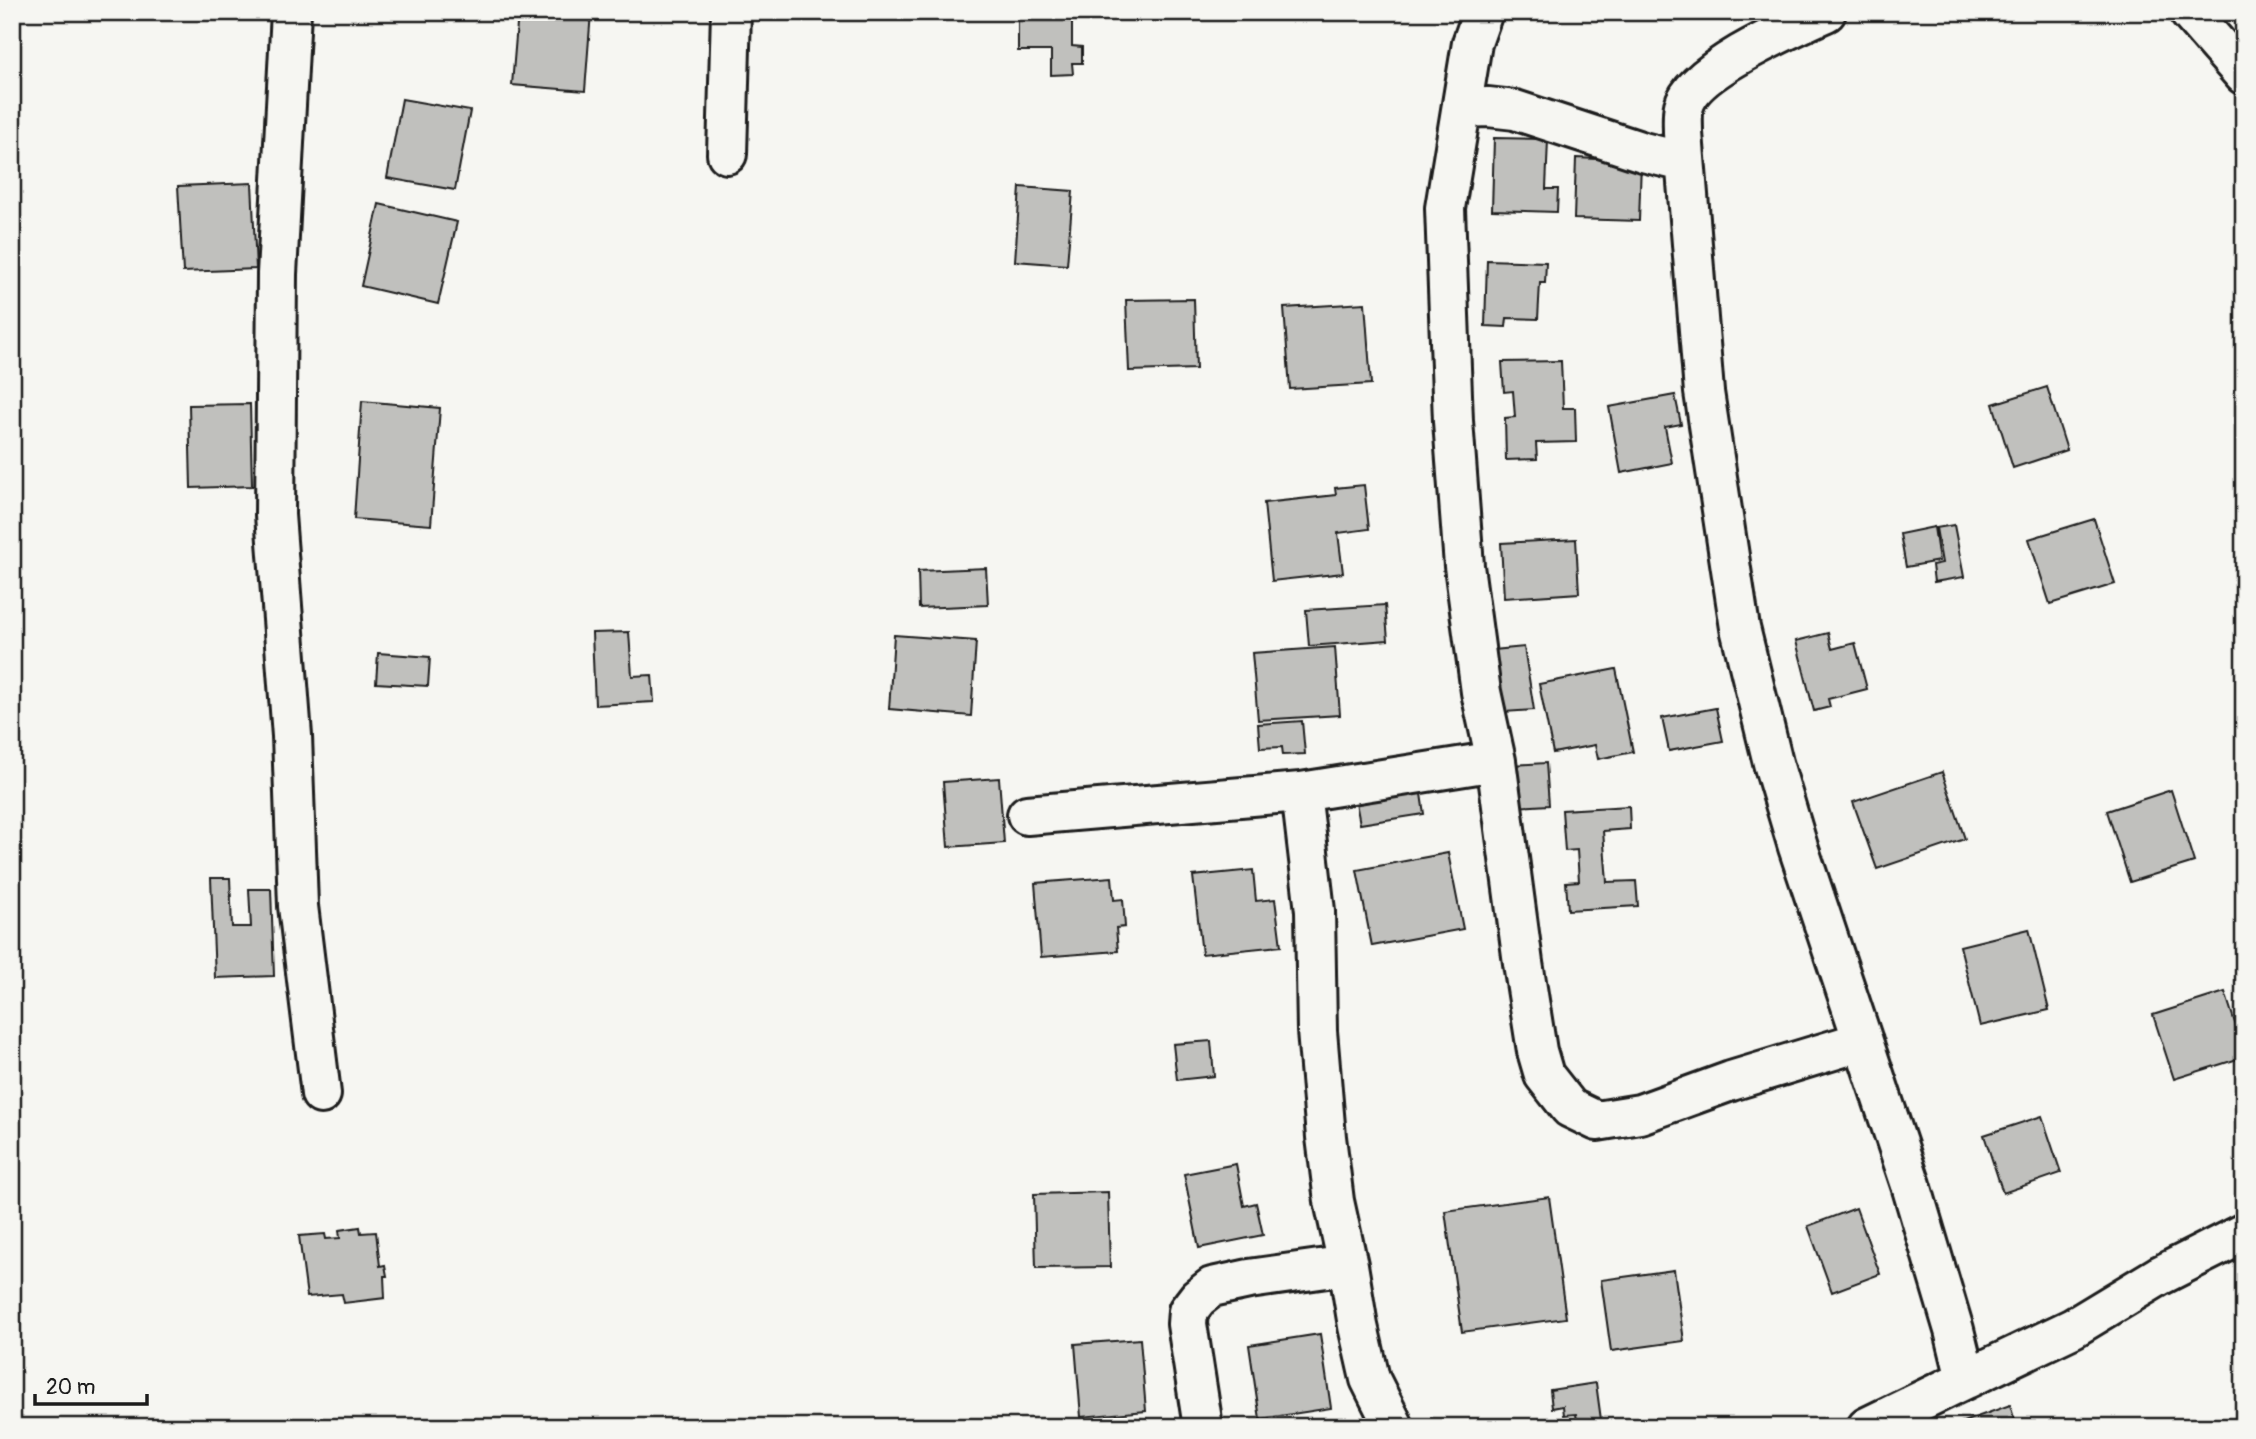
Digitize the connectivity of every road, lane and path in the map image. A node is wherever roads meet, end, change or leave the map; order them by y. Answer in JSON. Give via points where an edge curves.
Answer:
{"nodes":[{"id":1,"x":291,"y":12,"type":"edge"},
{"id":2,"x":731,"y":12,"type":"edge"},
{"id":3,"x":1483,"y":12,"type":"edge"},
{"id":4,"x":1826,"y":12,"type":"edge"},
{"id":5,"x":2189,"y":12,"type":"edge"},
{"id":6,"x":2244,"y":75,"type":"edge"},
{"id":7,"x":1462,"y":108,"type":"junction"},
{"id":8,"x":726,"y":154,"type":"dead end"},
{"id":9,"x":1684,"y":162,"type":"junction"},
{"id":10,"x":1496,"y":761,"type":"junction"},
{"id":11,"x":1301,"y":792,"type":"junction"},
{"id":12,"x":1027,"y":814,"type":"dead end"},
{"id":13,"x":1863,"y":1041,"type":"junction"},
{"id":14,"x":321,"y":1094,"type":"dead end"},
{"id":15,"x":2244,"y":1233,"type":"edge"},
{"id":16,"x":1348,"y":1265,"type":"junction"},
{"id":17,"x":1966,"y":1379,"type":"junction"},
{"id":18,"x":1203,"y":1427,"type":"edge"},
{"id":19,"x":1394,"y":1427,"type":"edge"},
{"id":20,"x":1867,"y":1427,"type":"edge"}],
"edges":[{"from":1,"to":14,"type":"street","via":[[277,274],[275,515],[292,736],[298,905]]},
{"from":2,"to":8,"type":"street"},
{"from":3,"to":7,"type":"street","via":[[1472,43]]},
{"from":4,"to":9,"type":"street","via":[[1722,65],[1700,82],[1684,104]]},
{"from":5,"to":6,"type":"street"},
{"from":7,"to":9,"type":"street","via":[[1515,110]]},
{"from":7,"to":10,"type":"street","via":[[1445,208],[1453,421],[1464,566],[1481,692]]},
{"from":9,"to":13,"type":"street","via":[[1704,392],[1740,628],[1777,775]]},
{"from":10,"to":11,"type":"street"},
{"from":10,"to":13,"type":"street","via":[[1537,1051],[1544,1075],[1570,1108],[1597,1121],[1640,1114]]},
{"from":11,"to":12,"type":"street"},
{"from":11,"to":16,"type":"street","via":[[1315,911],[1324,1124]]},
{"from":13,"to":17,"type":"street","via":[[1931,1251]]},
{"from":15,"to":17,"type":"street","via":[[2159,1276],[2074,1328]]},
{"from":16,"to":18,"type":"street","via":[[1224,1284],[1198,1298],[1188,1311],[1187,1324]]},
{"from":16,"to":19,"type":"street","via":[[1370,1379]]},
{"from":17,"to":20,"type":"street"}]}
